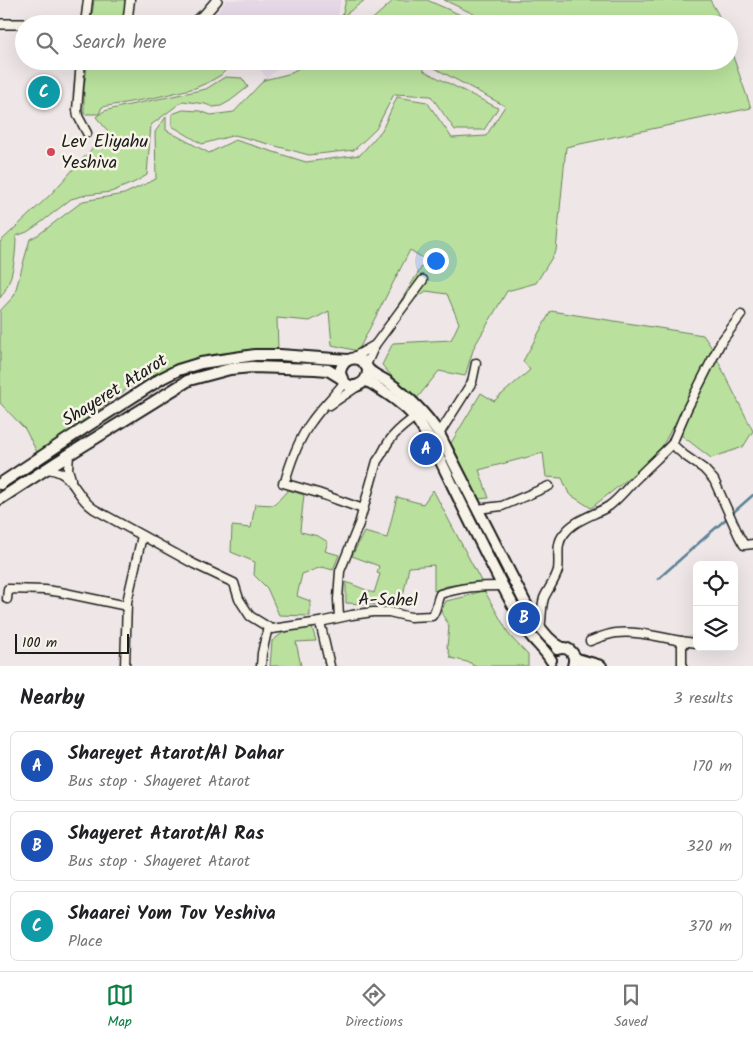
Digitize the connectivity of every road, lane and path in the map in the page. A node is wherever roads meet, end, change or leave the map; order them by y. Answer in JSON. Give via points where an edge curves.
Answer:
{"nodes":[{"id":1,"x":88,"y":0,"type":"edge"},
{"id":2,"x":130,"y":0,"type":"edge"},
{"id":3,"x":216,"y":0,"type":"edge"},
{"id":4,"x":86,"y":15,"type":"edge"},
{"id":5,"x":128,"y":15,"type":"edge"},
{"id":6,"x":204,"y":15,"type":"edge"},
{"id":7,"x":0,"y":24,"type":"edge"},
{"id":8,"x":15,"y":24,"type":"edge"},
{"id":9,"x":80,"y":70,"type":"edge"},
{"id":10,"x":87,"y":133,"type":"dead end"},
{"id":11,"x":424,"y":280,"type":"dead end"},
{"id":12,"x":741,"y":315,"type":"dead end"},
{"id":13,"x":375,"y":345,"type":"junction"},
{"id":14,"x":350,"y":359,"type":"junction"},
{"id":15,"x":476,"y":363,"type":"dead end"},
{"id":16,"x":365,"y":375,"type":"junction"},
{"id":17,"x":342,"y":379,"type":"junction"},
{"id":18,"x":320,"y":411,"type":"junction"},
{"id":19,"x":415,"y":417,"type":"junction"},
{"id":20,"x":439,"y":434,"type":"junction"},
{"id":21,"x":672,"y":444,"type":"junction"},
{"id":22,"x":69,"y":454,"type":"junction"},
{"id":23,"x":46,"y":469,"type":"junction"},
{"id":24,"x":0,"y":484,"type":"edge"},
{"id":25,"x":74,"y":486,"type":"junction"},
{"id":26,"x":549,"y":486,"type":"dead end"},
{"id":27,"x":0,"y":499,"type":"edge"},
{"id":28,"x":363,"y":509,"type":"junction"},
{"id":29,"x":477,"y":509,"type":"junction"},
{"id":30,"x":142,"y":536,"type":"junction"},
{"id":31,"x":753,"y":544,"type":"edge"},
{"id":32,"x":502,"y":586,"type":"junction"},
{"id":33,"x":7,"y":599,"type":"dead end"},
{"id":34,"x":127,"y":606,"type":"junction"},
{"id":35,"x":339,"y":617,"type":"junction"},
{"id":36,"x":320,"y":622,"type":"junction"},
{"id":37,"x":268,"y":627,"type":"junction"},
{"id":38,"x":540,"y":628,"type":"junction"},
{"id":39,"x":590,"y":641,"type":"dead end"},
{"id":40,"x":682,"y":641,"type":"junction"},
{"id":41,"x":693,"y":642,"type":"edge"},
{"id":42,"x":562,"y":648,"type":"junction"},
{"id":43,"x":574,"y":661,"type":"edge"},
{"id":44,"x":552,"y":663,"type":"edge"},
{"id":45,"x":125,"y":666,"type":"edge"},
{"id":46,"x":262,"y":666,"type":"edge"},
{"id":47,"x":330,"y":666,"type":"edge"},
{"id":48,"x":601,"y":666,"type":"edge"},
{"id":49,"x":682,"y":666,"type":"edge"}],
"edges":[{"from":1,"to":4,"type":"street"},
{"from":2,"to":5,"type":"street"},
{"from":3,"to":6,"type":"street"},
{"from":7,"to":8,"type":"street"},
{"from":9,"to":10,"type":"street","via":[[77,110]]},
{"from":11,"to":13,"type":"street"},
{"from":12,"to":21,"type":"street","via":[[721,342]]},
{"from":13,"to":14,"type":"street"},
{"from":13,"to":16,"type":"street"},
{"from":14,"to":16,"type":"main road","via":[[361,360]]},
{"from":14,"to":17,"type":"main road","via":[[340,370]]},
{"from":14,"to":24,"type":"main road","name":"Shayeret Atarot","via":[[255,355],[178,370]]},
{"from":15,"to":20,"type":"street","via":[[472,382]]},
{"from":16,"to":17,"type":"main road","via":[[350,386]]},
{"from":16,"to":18,"type":"street"},
{"from":16,"to":19,"type":"main road"},
{"from":16,"to":20,"type":"main road","via":[[388,382],[416,406]]},
{"from":17,"to":18,"type":"street","via":[[343,384]]},
{"from":17,"to":22,"type":"main road","name":"Shayeret Atarot","via":[[328,370],[315,368],[252,367],[213,373],[189,380]]},
{"from":18,"to":28,"type":"street","via":[[301,438],[284,480]]},
{"from":19,"to":28,"type":"street","via":[[389,441],[377,461]]},
{"from":19,"to":32,"type":"main road","via":[[430,439]]},
{"from":20,"to":29,"type":"main road"},
{"from":21,"to":31,"type":"street","via":[[714,480],[738,536],[744,545]]},
{"from":21,"to":38,"type":"street","via":[[623,494],[563,534],[559,544],[558,570],[544,598]]},
{"from":22,"to":23,"type":"main road","name":"Shayeret Atarot"},
{"from":22,"to":25,"type":"street","via":[[68,469]]},
{"from":23,"to":25,"type":"street","via":[[65,475]]},
{"from":23,"to":27,"type":"main road","name":"Shayeret Atarot"},
{"from":25,"to":30,"type":"street","via":[[88,505]]},
{"from":26,"to":29,"type":"street","via":[[502,506]]},
{"from":28,"to":35,"type":"street","via":[[340,571]]},
{"from":29,"to":38,"type":"main road"},
{"from":30,"to":34,"type":"street"},
{"from":30,"to":37,"type":"street","via":[[234,583],[250,616]]},
{"from":32,"to":35,"type":"street","name":"A-Sahel","via":[[477,586],[440,594],[432,616],[373,612]]},
{"from":32,"to":44,"type":"main road","via":[[526,630]]},
{"from":33,"to":34,"type":"street","via":[[8,589],[45,590]]},
{"from":34,"to":45,"type":"street"},
{"from":35,"to":36,"type":"street","name":"A-Sahel"},
{"from":36,"to":37,"type":"street","name":"A-Sahel"},
{"from":36,"to":47,"type":"street"},
{"from":37,"to":46,"type":"street"},
{"from":38,"to":42,"type":"main road"},
{"from":39,"to":40,"type":"street","via":[[610,634],[627,633]]},
{"from":40,"to":41,"type":"street"},
{"from":40,"to":49,"type":"street"},
{"from":42,"to":43,"type":"main road","via":[[569,649]]},
{"from":42,"to":44,"type":"main road","via":[[554,652]]},
{"from":43,"to":48,"type":"main road","via":[[578,659]]}]}
